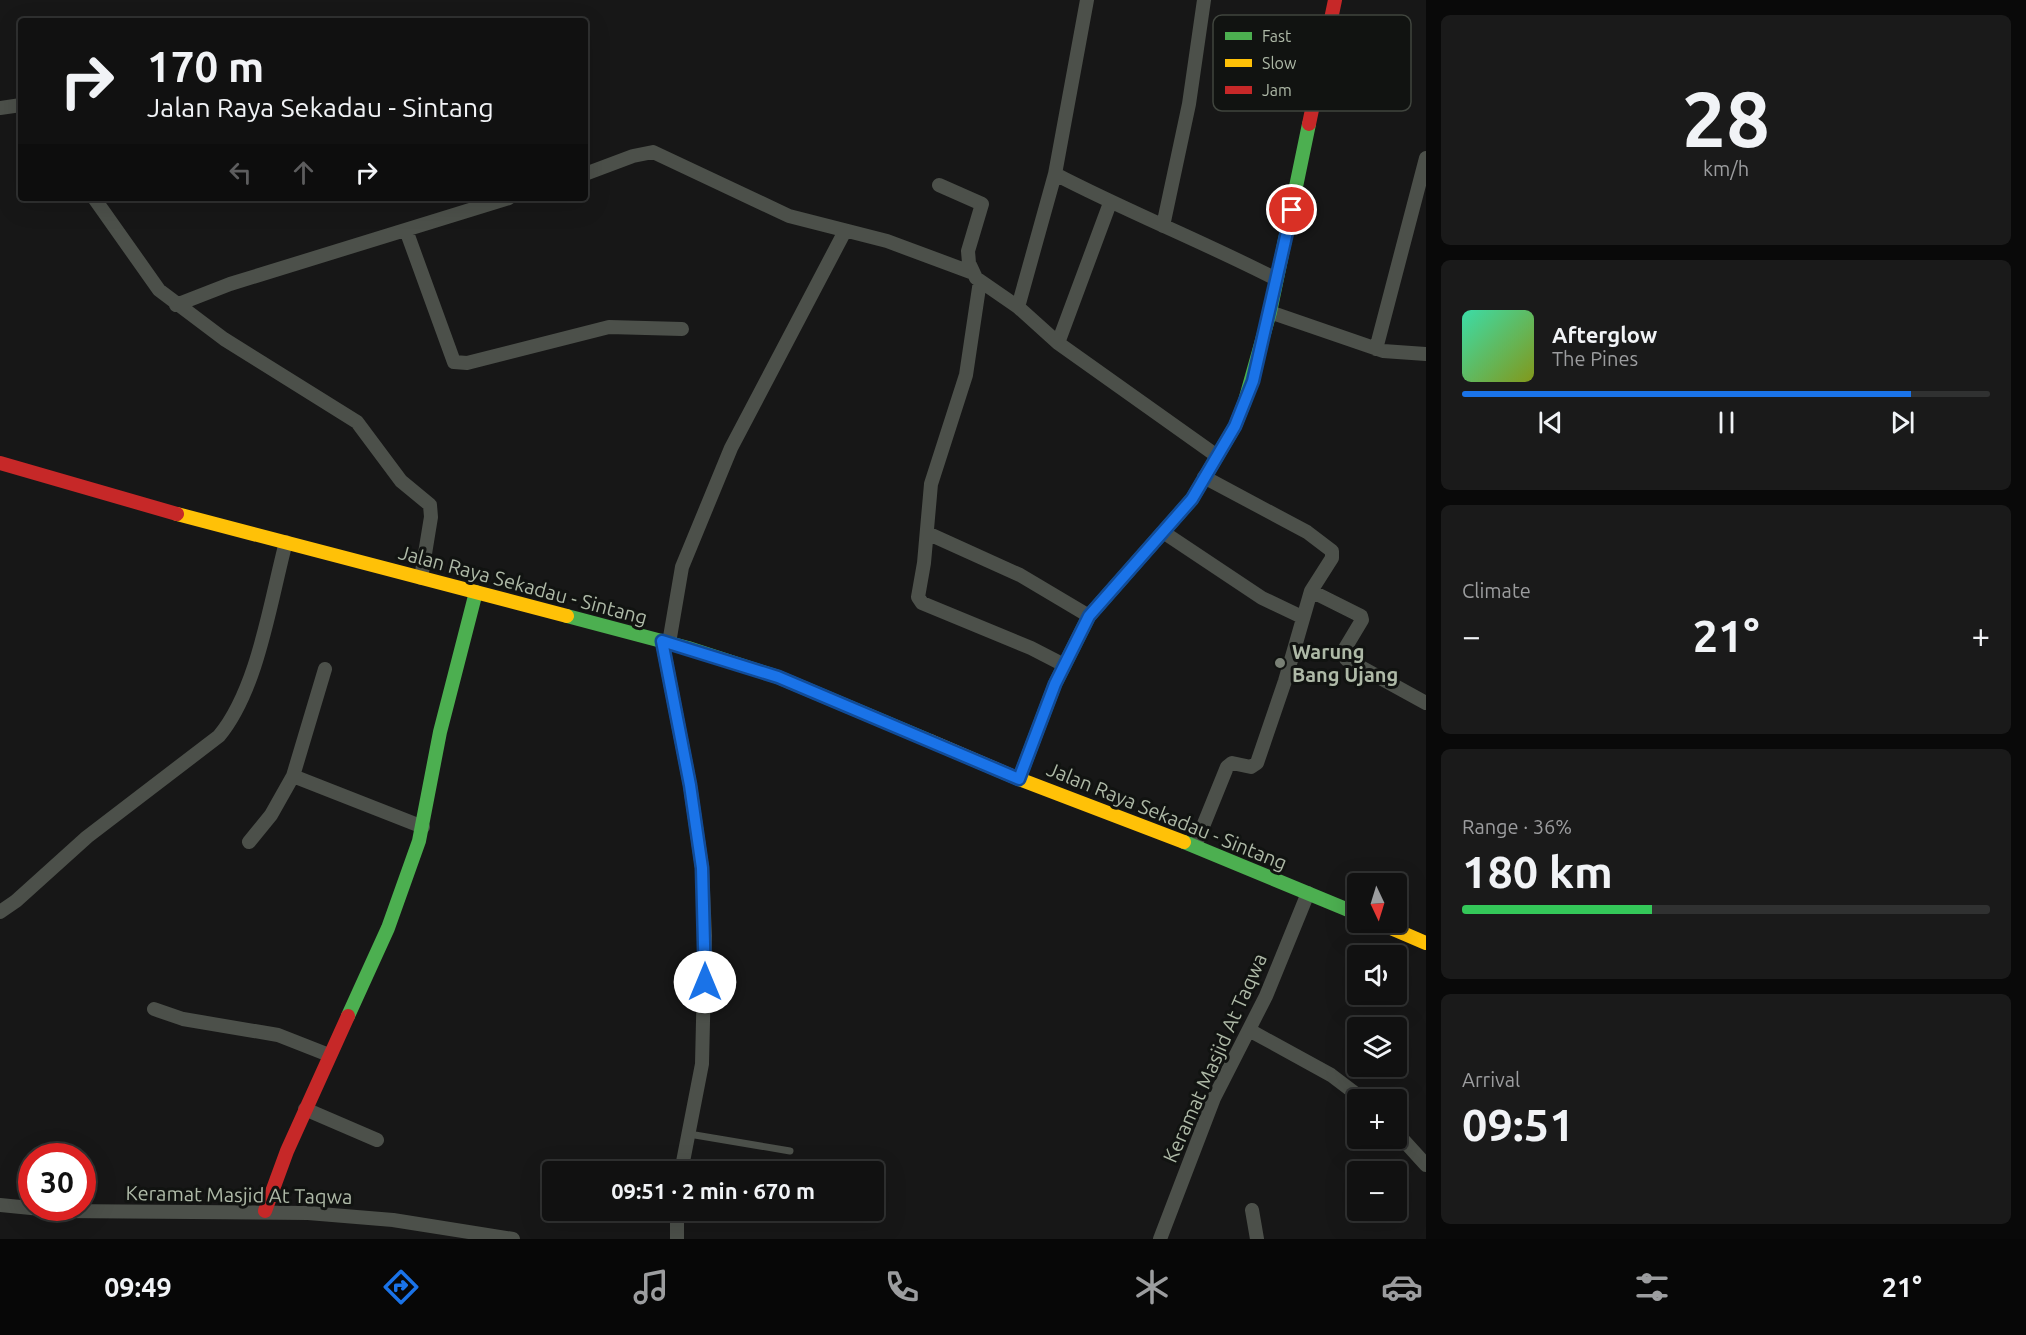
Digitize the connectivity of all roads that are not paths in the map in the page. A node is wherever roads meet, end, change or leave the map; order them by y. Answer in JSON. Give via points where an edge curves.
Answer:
{"nodes":[{"id":1,"x":1087,"y":0,"type":"edge"},
{"id":2,"x":1204,"y":0,"type":"edge"},
{"id":3,"x":1335,"y":0,"type":"edge"},
{"id":4,"x":1332,"y":15,"type":"edge"},
{"id":5,"x":18,"y":105,"type":"edge"},
{"id":6,"x":0,"y":108,"type":"edge"},
{"id":7,"x":1312,"y":111,"type":"edge"},
{"id":8,"x":1426,"y":158,"type":"edge"},
{"id":9,"x":588,"y":173,"type":"edge"},
{"id":10,"x":1055,"y":174,"type":"junction"},
{"id":11,"x":939,"y":185,"type":"dead end"},
{"id":12,"x":96,"y":201,"type":"edge"},
{"id":13,"x":499,"y":201,"type":"edge"},
{"id":14,"x":1110,"y":203,"type":"junction"},
{"id":15,"x":1163,"y":226,"type":"junction"},
{"id":16,"x":406,"y":230,"type":"junction"},
{"id":17,"x":845,"y":231,"type":"junction"},
{"id":18,"x":976,"y":277,"type":"junction"},
{"id":19,"x":1276,"y":279,"type":"junction"},
{"id":20,"x":176,"y":305,"type":"junction"},
{"id":21,"x":1018,"y":307,"type":"junction"},
{"id":22,"x":1270,"y":312,"type":"junction"},
{"id":23,"x":682,"y":329,"type":"dead end"},
{"id":24,"x":1058,"y":343,"type":"junction"},
{"id":25,"x":1376,"y":349,"type":"junction"},
{"id":26,"x":1426,"y":354,"type":"edge"},
{"id":27,"x":1217,"y":456,"type":"junction"},
{"id":28,"x":0,"y":463,"type":"edge"},
{"id":29,"x":1204,"y":477,"type":"junction"},
{"id":30,"x":1163,"y":532,"type":"junction"},
{"id":31,"x":927,"y":534,"type":"junction"},
{"id":32,"x":286,"y":542,"type":"junction"},
{"id":33,"x":421,"y":578,"type":"junction"},
{"id":34,"x":1311,"y":591,"type":"junction"},
{"id":35,"x":476,"y":592,"type":"junction"},
{"id":36,"x":1089,"y":616,"type":"junction"},
{"id":37,"x":1302,"y":617,"type":"junction"},
{"id":38,"x":665,"y":642,"type":"junction"},
{"id":39,"x":1064,"y":664,"type":"junction"},
{"id":40,"x":325,"y":669,"type":"dead end"},
{"id":41,"x":1426,"y":703,"type":"edge"},
{"id":42,"x":293,"y":776,"type":"junction"},
{"id":43,"x":1019,"y":779,"type":"junction"},
{"id":44,"x":423,"y":827,"type":"junction"},
{"id":45,"x":249,"y":842,"type":"dead end"},
{"id":46,"x":1195,"y":846,"type":"junction"},
{"id":47,"x":1308,"y":893,"type":"junction"},
{"id":48,"x":1347,"y":909,"type":"edge"},
{"id":49,"x":0,"y":912,"type":"edge"},
{"id":50,"x":1402,"y":933,"type":"edge"},
{"id":51,"x":1426,"y":944,"type":"edge"},
{"id":52,"x":154,"y":1008,"type":"dead end"},
{"id":53,"x":1249,"y":1030,"type":"junction"},
{"id":54,"x":329,"y":1054,"type":"junction"},
{"id":55,"x":1349,"y":1089,"type":"edge"},
{"id":56,"x":305,"y":1109,"type":"junction"},
{"id":57,"x":689,"y":1134,"type":"junction"},
{"id":58,"x":377,"y":1140,"type":"dead end"},
{"id":59,"x":1407,"y":1144,"type":"edge"},
{"id":60,"x":790,"y":1150,"type":"dead end"},
{"id":61,"x":683,"y":1161,"type":"edge"},
{"id":62,"x":1426,"y":1165,"type":"edge"},
{"id":63,"x":0,"y":1205,"type":"edge"},
{"id":64,"x":1252,"y":1210,"type":"dead end"},
{"id":65,"x":265,"y":1211,"type":"junction"},
{"id":66,"x":677,"y":1221,"type":"edge"},
{"id":67,"x":513,"y":1239,"type":"edge"},
{"id":68,"x":677,"y":1239,"type":"edge"},
{"id":69,"x":1160,"y":1239,"type":"edge"},
{"id":70,"x":1257,"y":1239,"type":"edge"}],
"edges":[{"from":1,"to":10,"type":"street"},
{"from":2,"to":15,"type":"street","via":[[1189,104]]},
{"from":3,"to":4,"type":"main road"},
{"from":5,"to":6,"type":"street"},
{"from":7,"to":19,"type":"main road"},
{"from":8,"to":25,"type":"street"},
{"from":9,"to":17,"type":"street","via":[[653,153],[789,216]]},
{"from":10,"to":14,"type":"street"},
{"from":10,"to":21,"type":"street"},
{"from":11,"to":18,"type":"street","via":[[982,204],[968,251]]},
{"from":12,"to":20,"type":"street","via":[[154,285]]},
{"from":13,"to":16,"type":"street"},
{"from":14,"to":15,"type":"street"},
{"from":14,"to":24,"type":"street"},
{"from":15,"to":19,"type":"street"},
{"from":16,"to":20,"type":"street","via":[[230,284]]},
{"from":16,"to":23,"type":"street","via":[[454,362],[467,363],[609,327]]},
{"from":17,"to":18,"type":"street","via":[[887,241]]},
{"from":17,"to":38,"type":"street","via":[[731,448],[682,567]]},
{"from":18,"to":21,"type":"street"},
{"from":18,"to":31,"type":"street","via":[[966,375],[931,483]]},
{"from":19,"to":22,"type":"main road"},
{"from":20,"to":33,"type":"street","via":[[361,426],[401,481],[430,506]]},
{"from":21,"to":24,"type":"street"},
{"from":22,"to":25,"type":"street"},
{"from":22,"to":27,"type":"main road","via":[[1245,401]]},
{"from":24,"to":27,"type":"street"},
{"from":25,"to":26,"type":"street"},
{"from":27,"to":29,"type":"main road"},
{"from":28,"to":32,"type":"main road","name":"Jalan Raya Sekadau - Sintang"},
{"from":29,"to":30,"type":"main road","via":[[1192,499]]},
{"from":29,"to":34,"type":"street","via":[[1307,532],[1332,551],[1332,558]]},
{"from":30,"to":36,"type":"main road"},
{"from":30,"to":37,"type":"street","via":[[1262,598]]},
{"from":31,"to":36,"type":"street","via":[[1020,576]]},
{"from":31,"to":39,"type":"street","via":[[919,600]]},
{"from":32,"to":33,"type":"main road","name":"Jalan Raya Sekadau - Sintang"},
{"from":32,"to":49,"type":"street","via":[[245,696],[230,722],[219,736],[87,837]]},
{"from":33,"to":35,"type":"main road","name":"Jalan Raya Sekadau - Sintang"},
{"from":34,"to":37,"type":"street"},
{"from":34,"to":41,"type":"street","via":[[1360,616],[1362,620],[1344,650],[1346,659]]},
{"from":35,"to":38,"type":"main road","name":"Jalan Raya Sekadau - Sintang"},
{"from":35,"to":44,"type":"main road","via":[[440,732]]},
{"from":36,"to":39,"type":"main road"},
{"from":37,"to":46,"type":"street","via":[[1257,763],[1253,767],[1227,766]]},
{"from":38,"to":43,"type":"main road","name":"Jalan Raya Sekadau - Sintang","via":[[778,677]]},
{"from":38,"to":57,"type":"street","via":[[690,785],[704,906],[704,1049]]},
{"from":39,"to":43,"type":"main road"},
{"from":40,"to":42,"type":"street"},
{"from":42,"to":44,"type":"street"},
{"from":42,"to":45,"type":"street","via":[[272,815]]},
{"from":43,"to":46,"type":"main road","name":"Jalan Raya Sekadau - Sintang"},
{"from":44,"to":54,"type":"main road","via":[[388,928]]},
{"from":46,"to":47,"type":"main road","name":"Jalan Raya Sekadau - Sintang"},
{"from":47,"to":48,"type":"main road","name":"Jalan Raya Sekadau - Sintang"},
{"from":47,"to":53,"type":"street","name":"Keramat Masjid At Taqwa"},
{"from":50,"to":51,"type":"main road"},
{"from":52,"to":54,"type":"street","via":[[183,1019],[278,1035]]},
{"from":53,"to":55,"type":"street"},
{"from":53,"to":69,"type":"street","name":"Keramat Masjid At Taqwa","via":[[1214,1098]]},
{"from":54,"to":56,"type":"main road"},
{"from":56,"to":58,"type":"street"},
{"from":56,"to":65,"type":"main road"},
{"from":57,"to":60,"type":"lane"},
{"from":57,"to":61,"type":"street"},
{"from":59,"to":62,"type":"street"},
{"from":63,"to":65,"type":"street","name":"Keramat Masjid At Taqwa","via":[[61,1211]]},
{"from":64,"to":70,"type":"street"},
{"from":65,"to":67,"type":"street","name":"Keramat Masjid At Taqwa","via":[[410,1222]]},
{"from":66,"to":68,"type":"street"}]}
